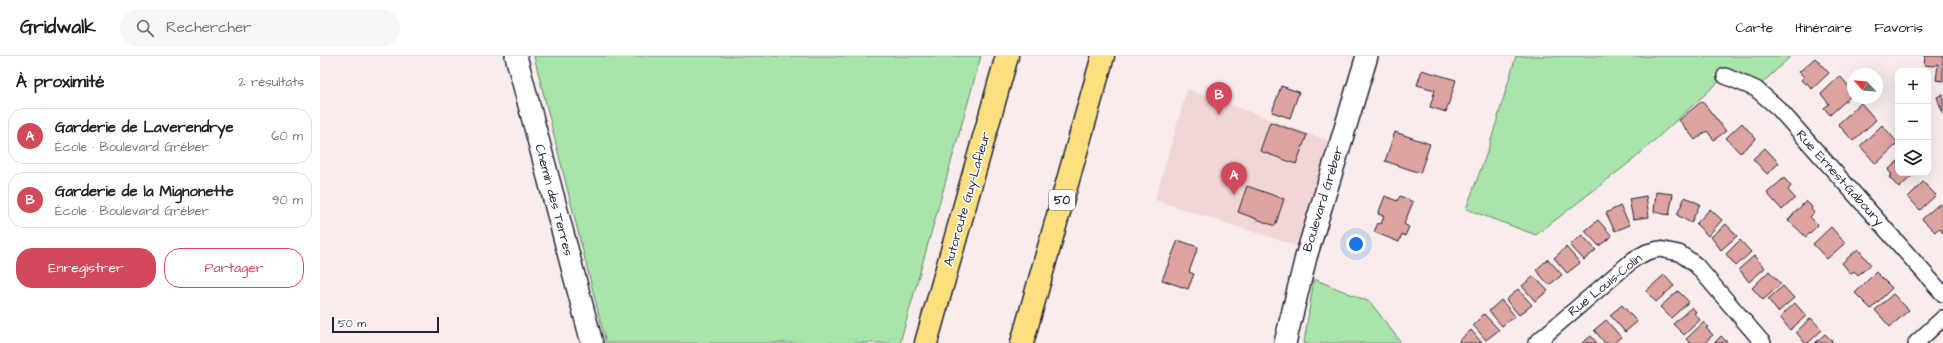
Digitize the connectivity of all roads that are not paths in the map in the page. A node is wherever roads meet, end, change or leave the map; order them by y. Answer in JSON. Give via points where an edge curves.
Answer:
{"nodes":[{"id":1,"x":516,"y":56,"type":"edge"},
{"id":2,"x":1007,"y":56,"type":"edge"},
{"id":3,"x":1103,"y":56,"type":"edge"},
{"id":4,"x":1367,"y":56,"type":"edge"},
{"id":5,"x":1725,"y":76,"type":"dead end"},
{"id":6,"x":1943,"y":294,"type":"edge"},
{"id":7,"x":1943,"y":318,"type":"edge"},
{"id":8,"x":592,"y":343,"type":"edge"},
{"id":9,"x":926,"y":343,"type":"edge"},
{"id":10,"x":1022,"y":343,"type":"edge"},
{"id":11,"x":1285,"y":343,"type":"edge"},
{"id":12,"x":1536,"y":343,"type":"edge"},
{"id":13,"x":1763,"y":343,"type":"edge"},
{"id":14,"x":1916,"y":343,"type":"edge"}],
"edges":[{"from":1,"to":8,"type":"street","name":"Chemin des Terres"},
{"from":2,"to":9,"type":"highway","name":"Autoroute Guy-Lafleur"},
{"from":3,"to":10,"type":"highway","number":"50"},
{"from":4,"to":11,"type":"street","name":"Boulevard Gréber","via":[[1306,257]]},
{"from":5,"to":6,"type":"street","name":"Rue Ernest-Gaboury","via":[[1756,89],[1779,109]]},
{"from":7,"to":14,"type":"street"},
{"from":12,"to":13,"type":"street","name":"Rue Louis-Colin","via":[[1634,259],[1659,249],[1679,253],[1696,265]]}]}
